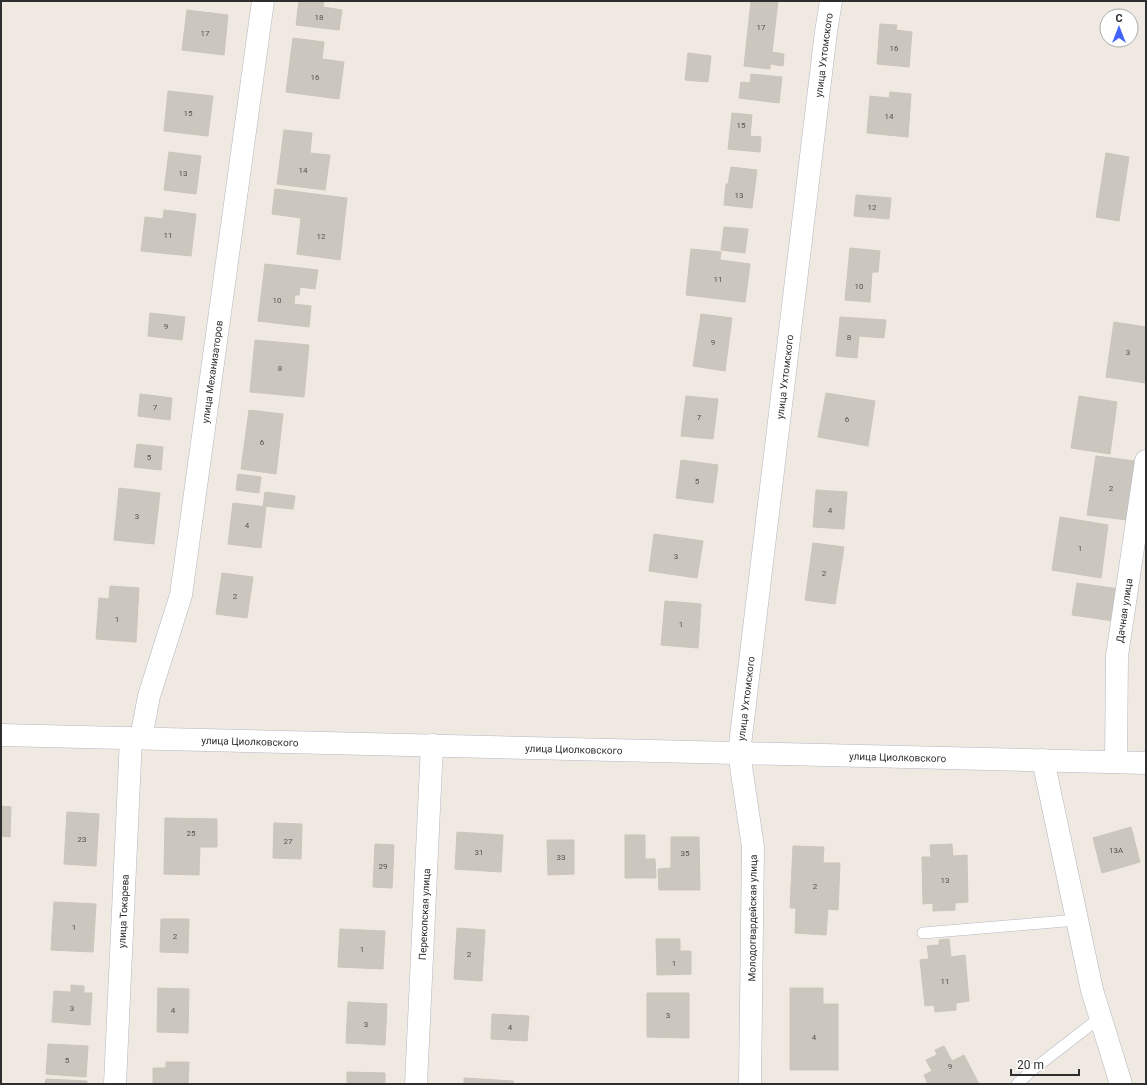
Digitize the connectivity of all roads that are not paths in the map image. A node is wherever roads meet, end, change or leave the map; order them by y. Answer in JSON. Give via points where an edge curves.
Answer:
{"nodes":[{"id":1,"x":263,"y":1,"type":"edge"},
{"id":2,"x":831,"y":1,"type":"edge"},
{"id":3,"x":1146,"y":461,"type":"edge"},
{"id":4,"x":1,"y":735,"type":"edge"},
{"id":5,"x":136,"y":738,"type":"junction"},
{"id":6,"x":432,"y":745,"type":"junction"},
{"id":7,"x":739,"y":753,"type":"junction"},
{"id":8,"x":1043,"y":760,"type":"junction"},
{"id":9,"x":1116,"y":762,"type":"junction"},
{"id":10,"x":1146,"y":763,"type":"edge"},
{"id":11,"x":1077,"y":920,"type":"junction"},
{"id":12,"x":923,"y":933,"type":"dead end"},
{"id":13,"x":1101,"y":1017,"type":"junction"},
{"id":14,"x":116,"y":1084,"type":"edge"},
{"id":15,"x":416,"y":1084,"type":"edge"},
{"id":16,"x":750,"y":1084,"type":"edge"},
{"id":17,"x":1017,"y":1084,"type":"edge"},
{"id":18,"x":1121,"y":1084,"type":"edge"}],
"edges":[{"from":1,"to":5,"type":"street","name":"улица Механизаторов","via":[[181,595]]},
{"from":2,"to":7,"type":"street","name":"улица Ухтомского"},
{"from":3,"to":9,"type":"street","name":"Дачная улица","via":[[1116,656]]},
{"from":4,"to":5,"type":"street","name":"улица Циолковского"},
{"from":5,"to":6,"type":"street","name":"улица Циолковского"},
{"from":5,"to":14,"type":"street","name":"улица Токарева"},
{"from":6,"to":7,"type":"street","name":"улица Циолковского"},
{"from":6,"to":15,"type":"street","name":"Перекопская улица"},
{"from":7,"to":8,"type":"street","name":"улица Циолковского"},
{"from":7,"to":16,"type":"street","name":"Молодогвардейская улица","via":[[753,847]]},
{"from":8,"to":9,"type":"street","name":"улица Циолковского"},
{"from":8,"to":11,"type":"street"},
{"from":9,"to":10,"type":"street","name":"улица Циолковского"},
{"from":11,"to":12,"type":"lane"},
{"from":11,"to":13,"type":"street","via":[[1092,990]]},
{"from":13,"to":17,"type":"lane"},
{"from":13,"to":18,"type":"street"}]}
